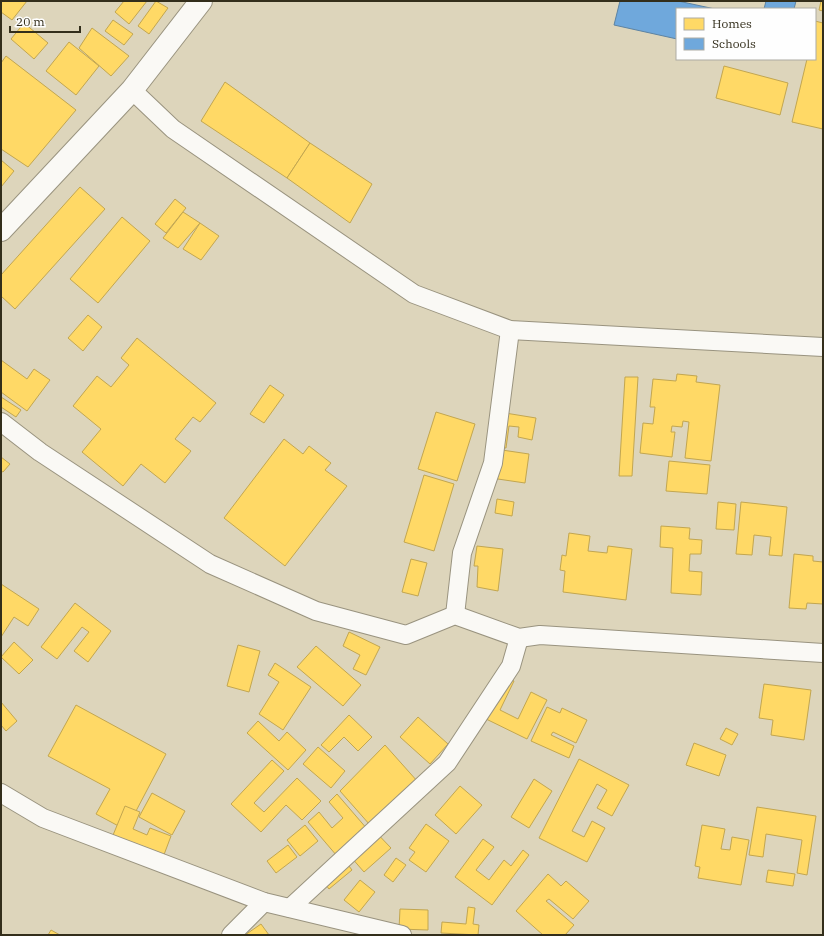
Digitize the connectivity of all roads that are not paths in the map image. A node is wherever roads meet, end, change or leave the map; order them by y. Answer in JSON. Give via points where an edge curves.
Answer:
{"nodes":[{"id":1,"x":202,"y":1,"type":"edge"},
{"id":2,"x":132,"y":90,"type":"junction"},
{"id":3,"x":1,"y":230,"type":"edge"},
{"id":4,"x":510,"y":330,"type":"junction"},
{"id":5,"x":823,"y":347,"type":"edge"},
{"id":6,"x":1,"y":422,"type":"edge"},
{"id":7,"x":456,"y":615,"type":"junction"},
{"id":8,"x":519,"y":638,"type":"junction"},
{"id":9,"x":823,"y":653,"type":"edge"},
{"id":10,"x":1,"y":793,"type":"edge"},
{"id":11,"x":264,"y":902,"type":"junction"},
{"id":12,"x":290,"y":908,"type":"junction"},
{"id":13,"x":349,"y":929,"type":"edge"},
{"id":14,"x":231,"y":935,"type":"edge"},
{"id":15,"x":402,"y":935,"type":"edge"}],
"edges":[{"from":1,"to":2,"type":"street"},
{"from":2,"to":3,"type":"street"},
{"from":2,"to":4,"type":"street","via":[[172,129],[414,294]]},
{"from":4,"to":5,"type":"street"},
{"from":4,"to":7,"type":"street","via":[[493,463],[462,553]]},
{"from":6,"to":7,"type":"street","via":[[40,452],[210,564],[316,611],[406,635]]},
{"from":7,"to":8,"type":"street"},
{"from":8,"to":9,"type":"street","via":[[540,635]]},
{"from":8,"to":12,"type":"street","via":[[510,666],[447,763]]},
{"from":10,"to":11,"type":"street","via":[[43,818]]},
{"from":11,"to":12,"type":"street"},
{"from":11,"to":14,"type":"street"},
{"from":12,"to":13,"type":"street"},
{"from":13,"to":15,"type":"street"}]}
